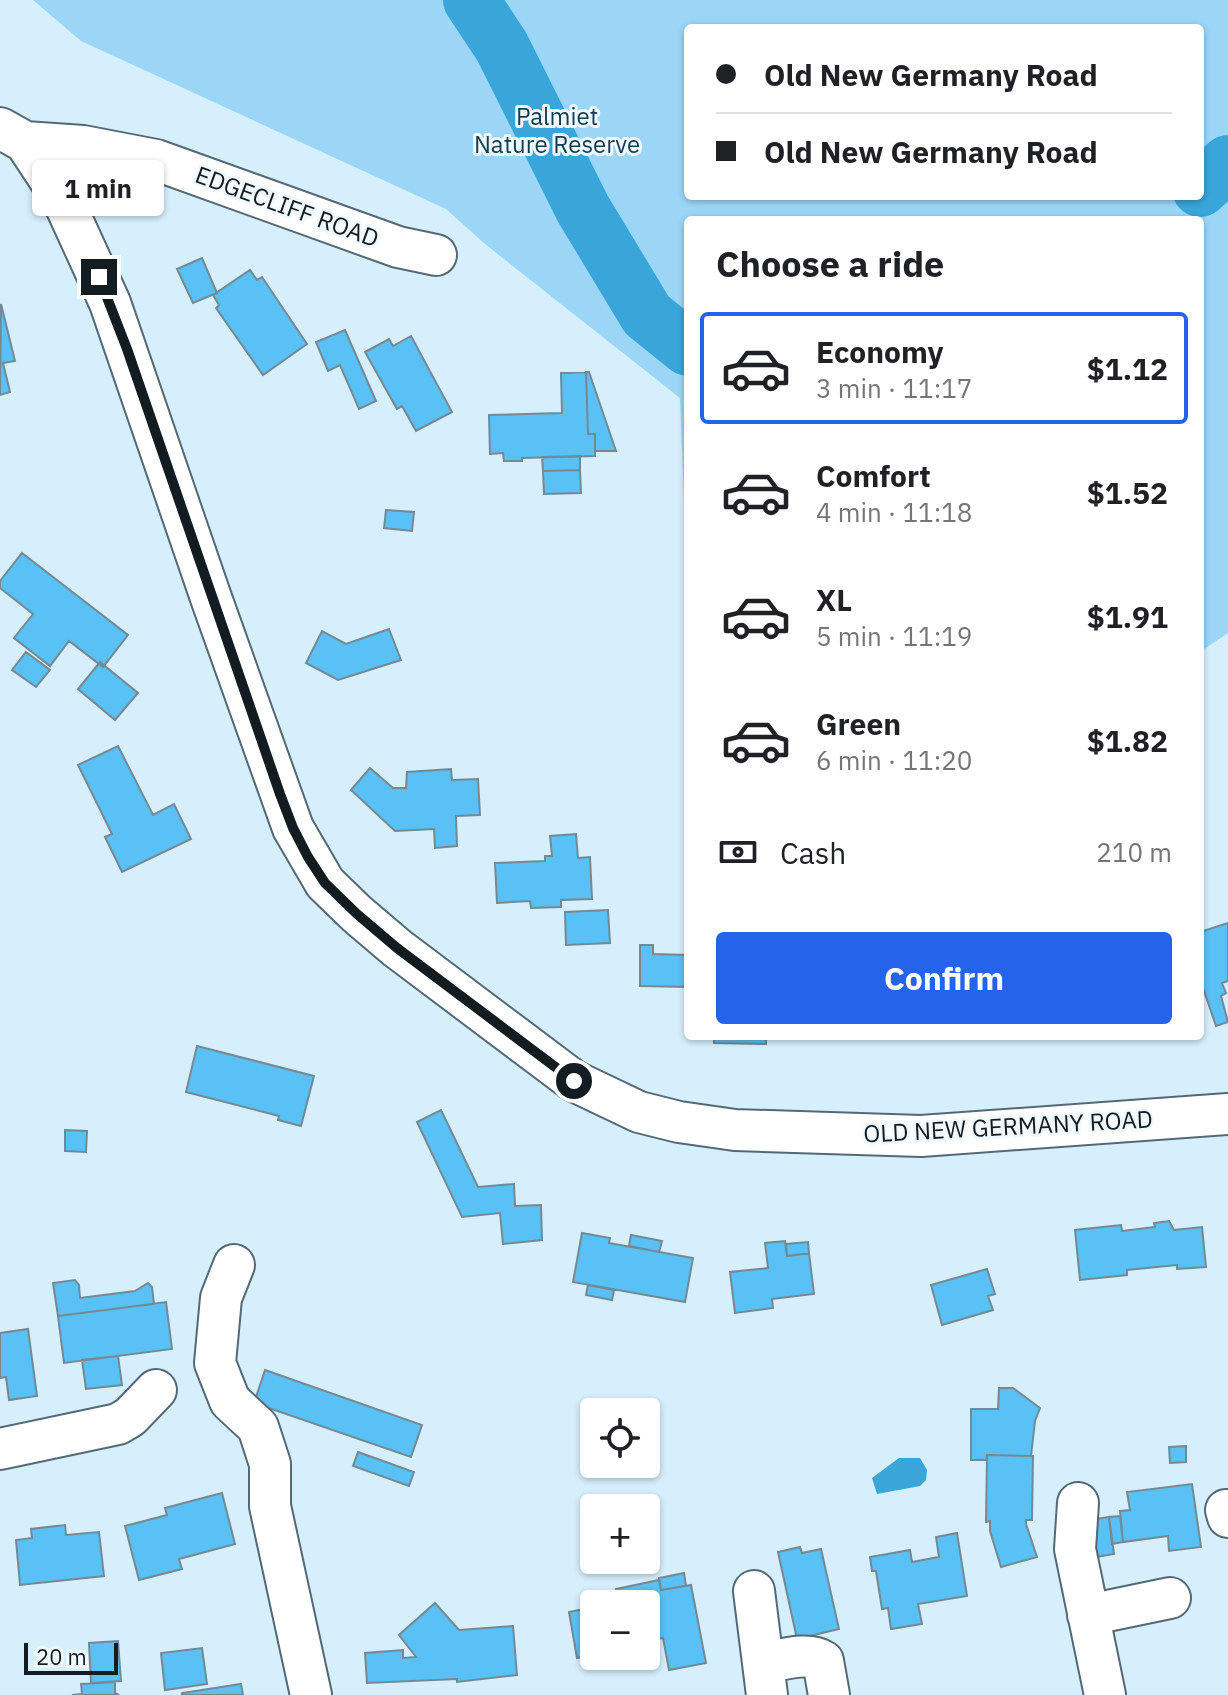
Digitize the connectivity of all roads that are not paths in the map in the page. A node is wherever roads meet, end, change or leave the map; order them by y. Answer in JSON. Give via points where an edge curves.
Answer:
{"nodes":[{"id":1,"x":12,"y":135,"type":"edge"},
{"id":2,"x":436,"y":255,"type":"dead end"},
{"id":3,"x":1228,"y":1114,"type":"edge"},
{"id":4,"x":234,"y":1265,"type":"dead end"},
{"id":5,"x":156,"y":1390,"type":"dead end"},
{"id":6,"x":0,"y":1449,"type":"edge"},
{"id":7,"x":1078,"y":1503,"type":"dead end"},
{"id":8,"x":754,"y":1591,"type":"dead end"},
{"id":9,"x":1170,"y":1598,"type":"dead end"},
{"id":10,"x":1088,"y":1615,"type":"junction"},
{"id":11,"x":765,"y":1679,"type":"edge"},
{"id":12,"x":311,"y":1695,"type":"edge"},
{"id":13,"x":829,"y":1695,"type":"edge"},
{"id":14,"x":1105,"y":1695,"type":"edge"}],
"edges":[{"from":1,"to":2,"type":"street","name":"EDGECLIFF ROAD","via":[[156,160],[398,247]]},
{"from":1,"to":3,"type":"street","name":"OLD NEW GERMANY ROAD","via":[[62,198],[110,303],[293,828],[325,883],[397,948],[574,1081],[639,1112],[679,1122],[735,1130],[921,1136]]},
{"from":4,"to":12,"type":"street","via":[[221,1298],[215,1363],[230,1401],[258,1427],[270,1464],[270,1506]]},
{"from":5,"to":6,"type":"street","via":[[118,1424]]},
{"from":7,"to":10,"type":"street","via":[[1074,1540]]},
{"from":8,"to":11,"type":"street"},
{"from":9,"to":10,"type":"street"},
{"from":10,"to":14,"type":"street"},
{"from":11,"to":13,"type":"street","via":[[807,1656],[820,1658]]}]}
